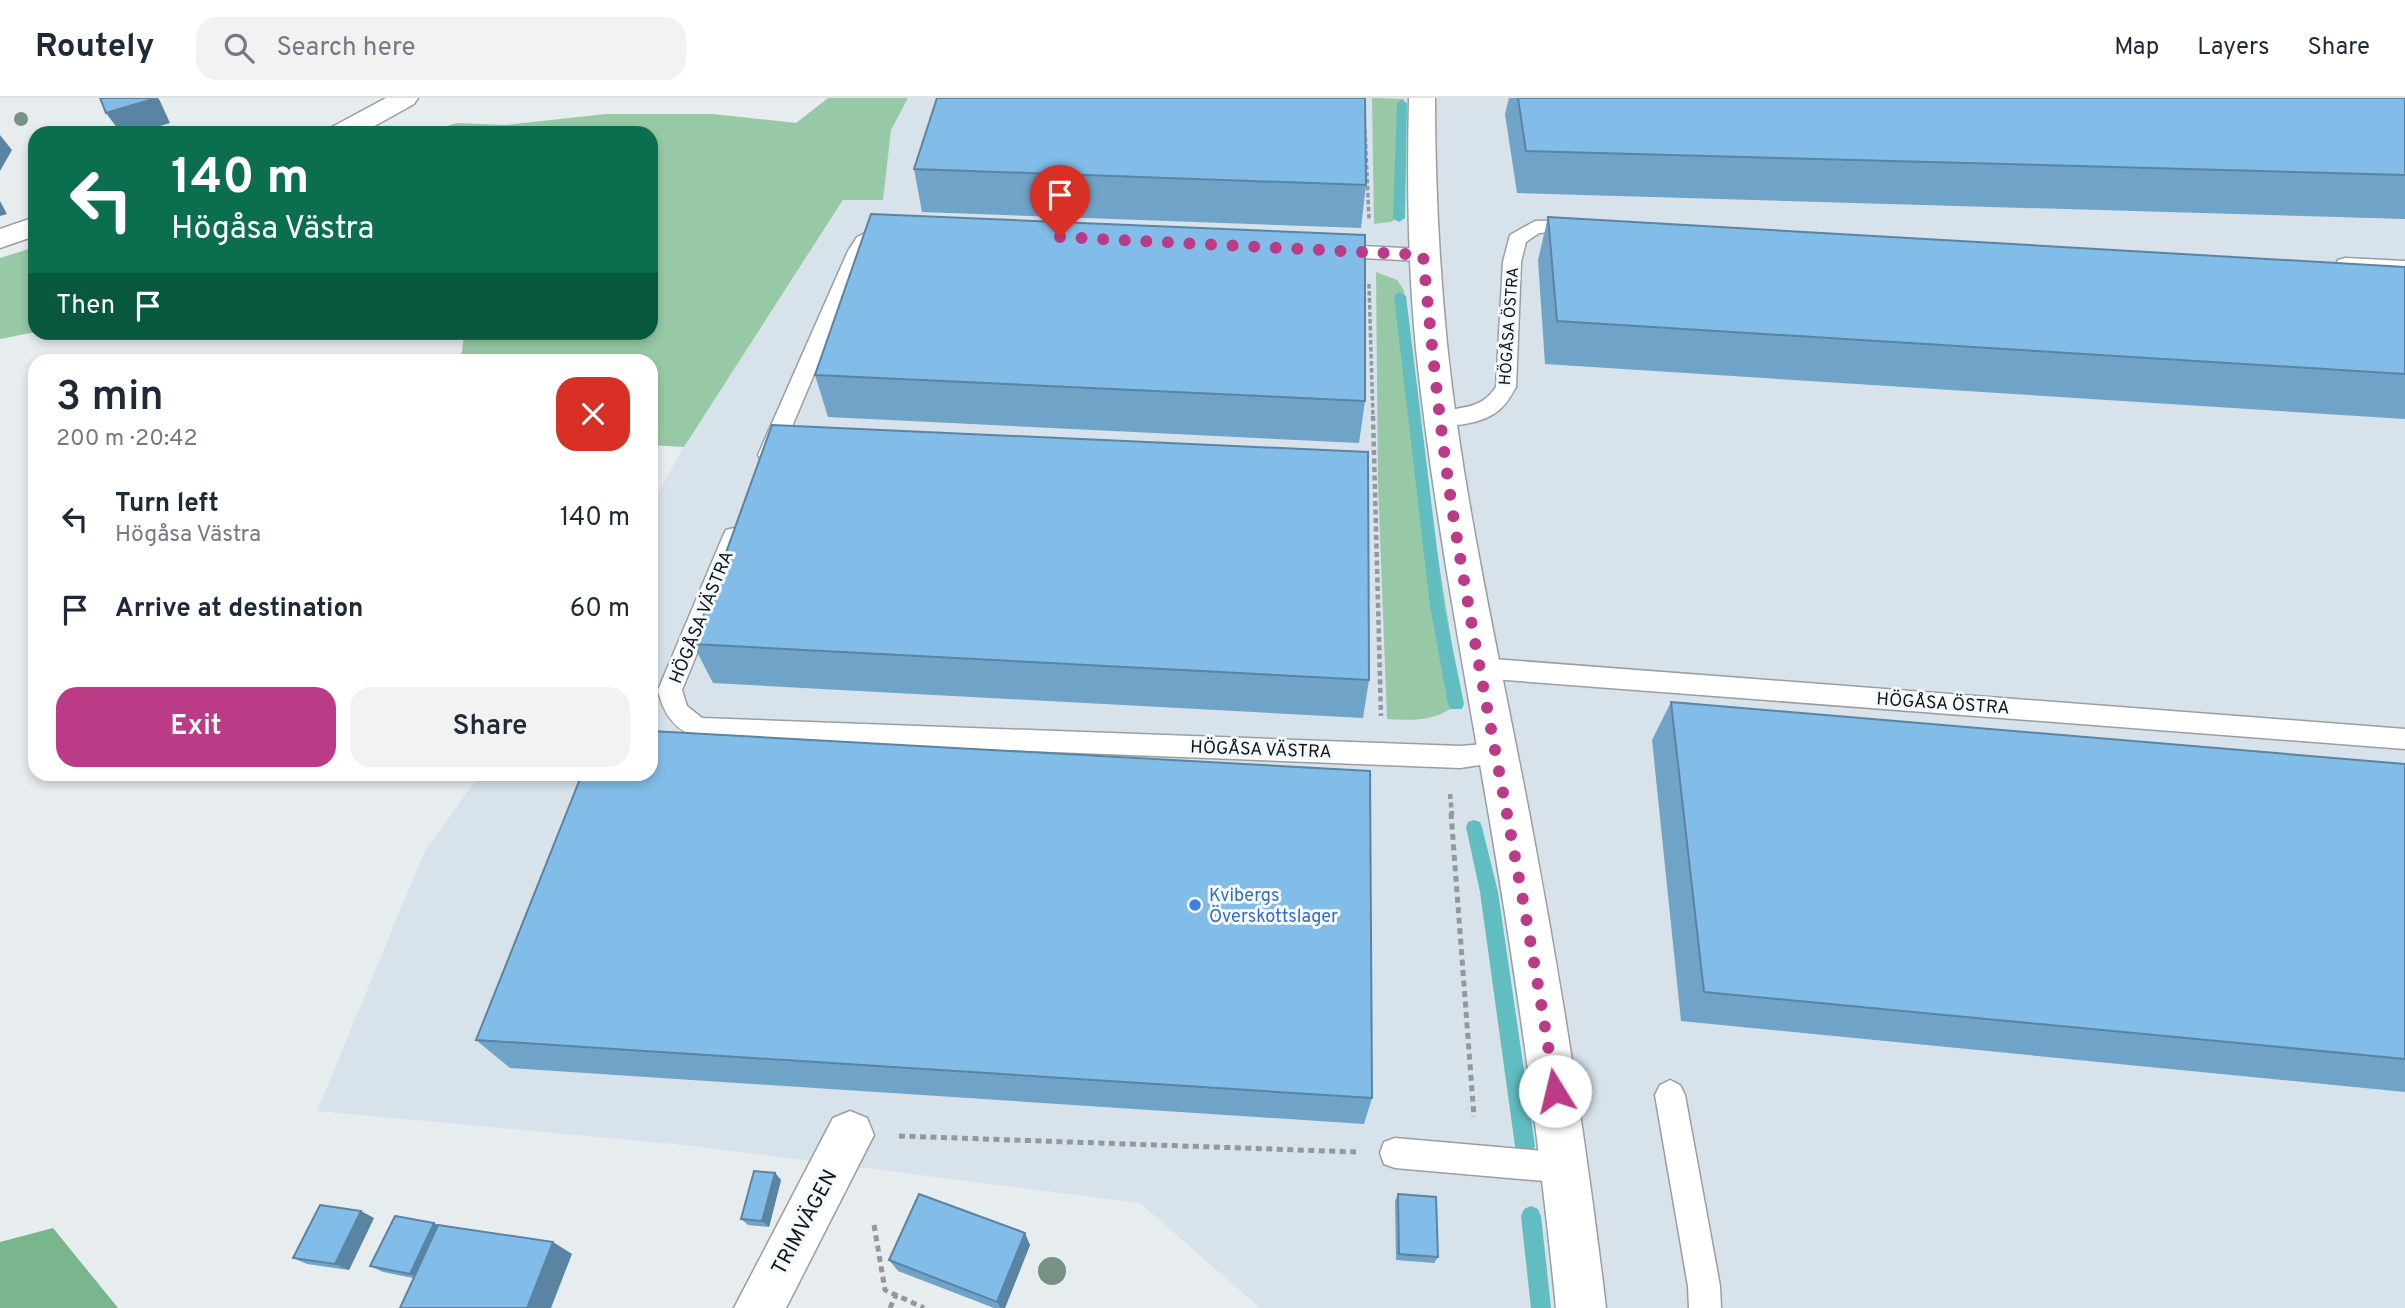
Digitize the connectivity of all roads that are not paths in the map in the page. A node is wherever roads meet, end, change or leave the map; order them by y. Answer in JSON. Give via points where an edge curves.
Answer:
{"nodes":[{"id":1,"x":405,"y":98,"type":"edge"},
{"id":2,"x":1422,"y":98,"type":"edge"},
{"id":3,"x":355,"y":126,"type":"edge"},
{"id":4,"x":1602,"y":228,"type":"edge"},
{"id":5,"x":28,"y":229,"type":"edge"},
{"id":6,"x":0,"y":239,"type":"edge"},
{"id":7,"x":1423,"y":255,"type":"junction"},
{"id":8,"x":2322,"y":262,"type":"edge"},
{"id":9,"x":2405,"y":267,"type":"edge"},
{"id":10,"x":1440,"y":418,"type":"junction"},
{"id":11,"x":759,"y":480,"type":"edge"},
{"id":12,"x":742,"y":518,"type":"edge"},
{"id":13,"x":1480,"y":668,"type":"junction"},
{"id":14,"x":2405,"y":739,"type":"edge"},
{"id":15,"x":1498,"y":754,"type":"junction"},
{"id":16,"x":1670,"y":1095,"type":"dead end"},
{"id":17,"x":850,"y":1135,"type":"road end"},
{"id":18,"x":1395,"y":1153,"type":"road end"},
{"id":19,"x":1567,"y":1168,"type":"junction"},
{"id":20,"x":758,"y":1308,"type":"edge"},
{"id":21,"x":1581,"y":1308,"type":"edge"},
{"id":22,"x":1705,"y":1308,"type":"edge"}],
"edges":[{"from":1,"to":3,"type":"street"},
{"from":2,"to":7,"type":"street"},
{"from":4,"to":10,"type":"lane","name":"HÖGÅSA ÖSTRA","via":[[1535,227],[1517,239],[1506,387],[1498,401],[1479,415]]},
{"from":5,"to":6,"type":"street"},
{"from":7,"to":10,"type":"street"},
{"from":7,"to":11,"type":"lane","via":[[887,229],[864,240],[857,251]]},
{"from":8,"to":9,"type":"lane"},
{"from":10,"to":13,"type":"street"},
{"from":12,"to":15,"type":"lane","name":"HÖGÅSA VÄSTRA","via":[[670,690],[684,721],[698,728]]},
{"from":13,"to":14,"type":"lane","name":"HÖGÅSA ÖSTRA"},
{"from":13,"to":15,"type":"street"},
{"from":15,"to":19,"type":"street"},
{"from":16,"to":22,"type":"lane"},
{"from":17,"to":20,"type":"street","name":"TRIMVÄGEN"},
{"from":18,"to":19,"type":"lane"},
{"from":19,"to":21,"type":"street"}]}
